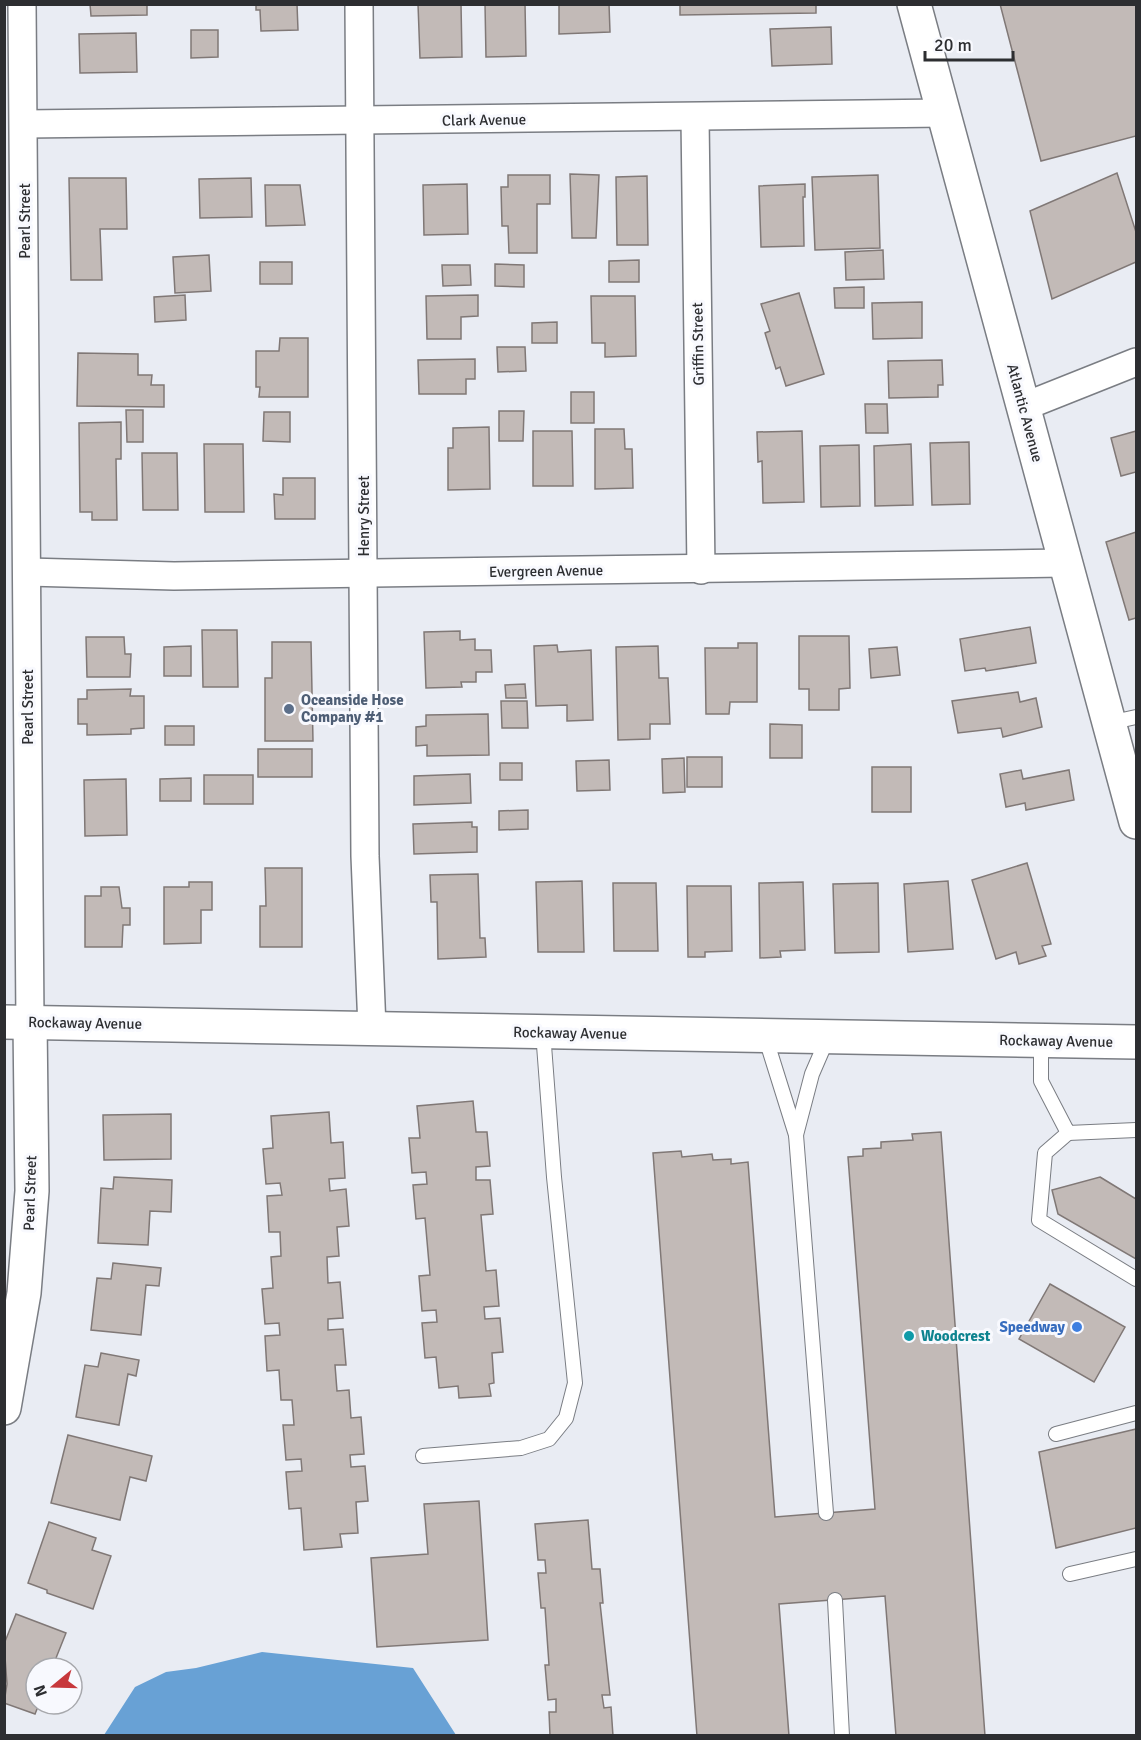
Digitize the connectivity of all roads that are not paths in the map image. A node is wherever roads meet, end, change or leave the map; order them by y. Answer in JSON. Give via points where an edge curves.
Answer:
{"nodes":[{"id":1,"x":22,"y":4,"type":"edge"},
{"id":2,"x":359,"y":4,"type":"edge"},
{"id":3,"x":914,"y":4,"type":"edge"},
{"id":4,"x":944,"y":113,"type":"junction"},
{"id":5,"x":694,"y":118,"type":"junction"},
{"id":6,"x":360,"y":121,"type":"junction"},
{"id":7,"x":24,"y":124,"type":"junction"},
{"id":8,"x":15,"y":342,"type":"edge"},
{"id":9,"x":1137,"y":362,"type":"edge"},
{"id":10,"x":1023,"y":407,"type":"junction"},
{"id":11,"x":1064,"y":563,"type":"junction"},
{"id":12,"x":701,"y":570,"type":"junction"},
{"id":13,"x":27,"y":572,"type":"junction"},
{"id":14,"x":364,"y":573,"type":"junction"},
{"id":15,"x":1122,"y":720,"type":"edge"},
{"id":16,"x":1137,"y":822,"type":"edge"},
{"id":17,"x":17,"y":1022,"type":"edge"},
{"id":18,"x":372,"y":1028,"type":"junction"},
{"id":19,"x":543,"y":1032,"type":"junction"},
{"id":20,"x":765,"y":1036,"type":"junction"},
{"id":21,"x":828,"y":1037,"type":"junction"},
{"id":22,"x":1041,"y":1040,"type":"junction"},
{"id":23,"x":1137,"y":1042,"type":"edge"},
{"id":24,"x":1137,"y":1130,"type":"edge"},
{"id":25,"x":1068,"y":1132,"type":"junction"},
{"id":26,"x":796,"y":1135,"type":"junction"},
{"id":27,"x":1137,"y":1279,"type":"edge"},
{"id":28,"x":8,"y":1357,"type":"edge"},
{"id":29,"x":4,"y":1408,"type":"edge"},
{"id":30,"x":1137,"y":1413,"type":"edge"},
{"id":31,"x":1056,"y":1434,"type":"dead end"},
{"id":32,"x":423,"y":1456,"type":"dead end"},
{"id":33,"x":826,"y":1513,"type":"dead end"},
{"id":34,"x":1137,"y":1559,"type":"edge"},
{"id":35,"x":1070,"y":1574,"type":"dead end"},
{"id":36,"x":835,"y":1600,"type":"dead end"},
{"id":37,"x":842,"y":1736,"type":"edge"}],
"edges":[{"from":1,"to":7,"type":"street","name":"Pearl Street"},
{"from":2,"to":6,"type":"street","name":"Henry Street"},
{"from":3,"to":4,"type":"main road","name":"Atlantic Avenue"},
{"from":4,"to":5,"type":"street","name":"Clark Avenue"},
{"from":4,"to":10,"type":"main road","name":"Atlantic Avenue"},
{"from":5,"to":6,"type":"street","name":"Clark Avenue"},
{"from":5,"to":12,"type":"street","name":"Griffin Street"},
{"from":6,"to":7,"type":"street","name":"Clark Avenue"},
{"from":6,"to":14,"type":"street","name":"Henry Street"},
{"from":7,"to":8,"type":"street","name":"Pearl Street"},
{"from":8,"to":13,"type":"street","name":"Pearl Street"},
{"from":9,"to":10,"type":"street"},
{"from":10,"to":11,"type":"main road","name":"Atlantic Avenue"},
{"from":11,"to":12,"type":"street","name":"Evergreen Avenue"},
{"from":11,"to":15,"type":"main road","name":"Atlantic Avenue"},
{"from":12,"to":14,"type":"street","name":"Evergreen Avenue"},
{"from":13,"to":14,"type":"street","name":"Evergreen Avenue","via":[[174,576]]},
{"from":13,"to":17,"type":"street","name":"Pearl Street"},
{"from":14,"to":18,"type":"street","name":"Henry Street","via":[[365,856]]},
{"from":15,"to":16,"type":"main road","name":"Atlantic Avenue"},
{"from":17,"to":18,"type":"main road","name":"Rockaway Avenue"},
{"from":17,"to":28,"type":"main road","name":"Pearl Street","via":[[32,1191],[24,1293]]},
{"from":18,"to":19,"type":"main road","name":"Rockaway Avenue"},
{"from":19,"to":20,"type":"main road","name":"Rockaway Avenue"},
{"from":19,"to":32,"type":"lane","via":[[575,1383],[566,1418],[549,1438],[521,1448]]},
{"from":20,"to":21,"type":"main road","name":"Rockaway Avenue"},
{"from":20,"to":26,"type":"lane"},
{"from":21,"to":22,"type":"main road","name":"Rockaway Avenue"},
{"from":21,"to":26,"type":"lane"},
{"from":22,"to":23,"type":"main road","name":"Rockaway Avenue"},
{"from":22,"to":25,"type":"lane","via":[[1041,1080]]},
{"from":24,"to":25,"type":"lane"},
{"from":25,"to":27,"type":"lane","via":[[1045,1152],[1039,1220]]},
{"from":26,"to":33,"type":"lane"},
{"from":28,"to":29,"type":"main road","name":"Pearl Street"},
{"from":30,"to":31,"type":"lane"},
{"from":34,"to":35,"type":"lane"},
{"from":36,"to":37,"type":"lane"}]}
